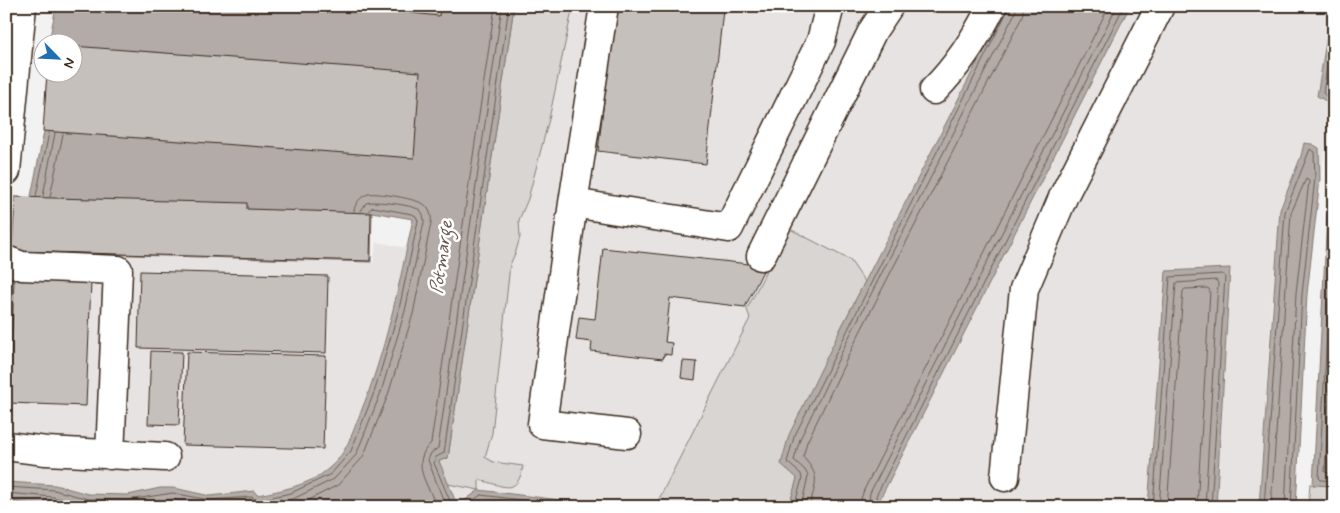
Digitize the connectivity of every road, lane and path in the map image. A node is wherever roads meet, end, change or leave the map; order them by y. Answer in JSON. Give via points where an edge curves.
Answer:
{"nodes":[{"id":1,"x":22,"y":6,"type":"edge"},
{"id":2,"x":604,"y":6,"type":"edge"},
{"id":3,"x":830,"y":6,"type":"edge"},
{"id":4,"x":889,"y":6,"type":"edge"},
{"id":5,"x":992,"y":6,"type":"edge"},
{"id":6,"x":1160,"y":6,"type":"edge"},
{"id":7,"x":934,"y":90,"type":"dead end"},
{"id":8,"x":6,"y":171,"type":"edge"},
{"id":9,"x":573,"y":203,"type":"junction"},
{"id":10,"x":761,"y":256,"type":"dead end"},
{"id":11,"x":6,"y":260,"type":"edge"},
{"id":12,"x":627,"y":434,"type":"dead end"},
{"id":13,"x":6,"y":446,"type":"edge"},
{"id":14,"x":110,"y":455,"type":"junction"},
{"id":15,"x":165,"y":457,"type":"dead end"},
{"id":16,"x":1005,"y":477,"type":"dead end"}],
"edges":[{"from":1,"to":8,"type":"lane"},
{"from":2,"to":9,"type":"lane"},
{"from":3,"to":9,"type":"lane","via":[[820,41],[729,228]]},
{"from":4,"to":10,"type":"lane","via":[[873,30]]},
{"from":5,"to":7,"type":"lane","via":[[973,43],[955,69]]},
{"from":6,"to":16,"type":"lane","via":[[1064,195],[1024,289]]},
{"from":9,"to":12,"type":"lane","via":[[542,424]]},
{"from":11,"to":14,"type":"lane","via":[[22,266],[118,270]]},
{"from":13,"to":14,"type":"lane"},
{"from":14,"to":15,"type":"lane"}]}
